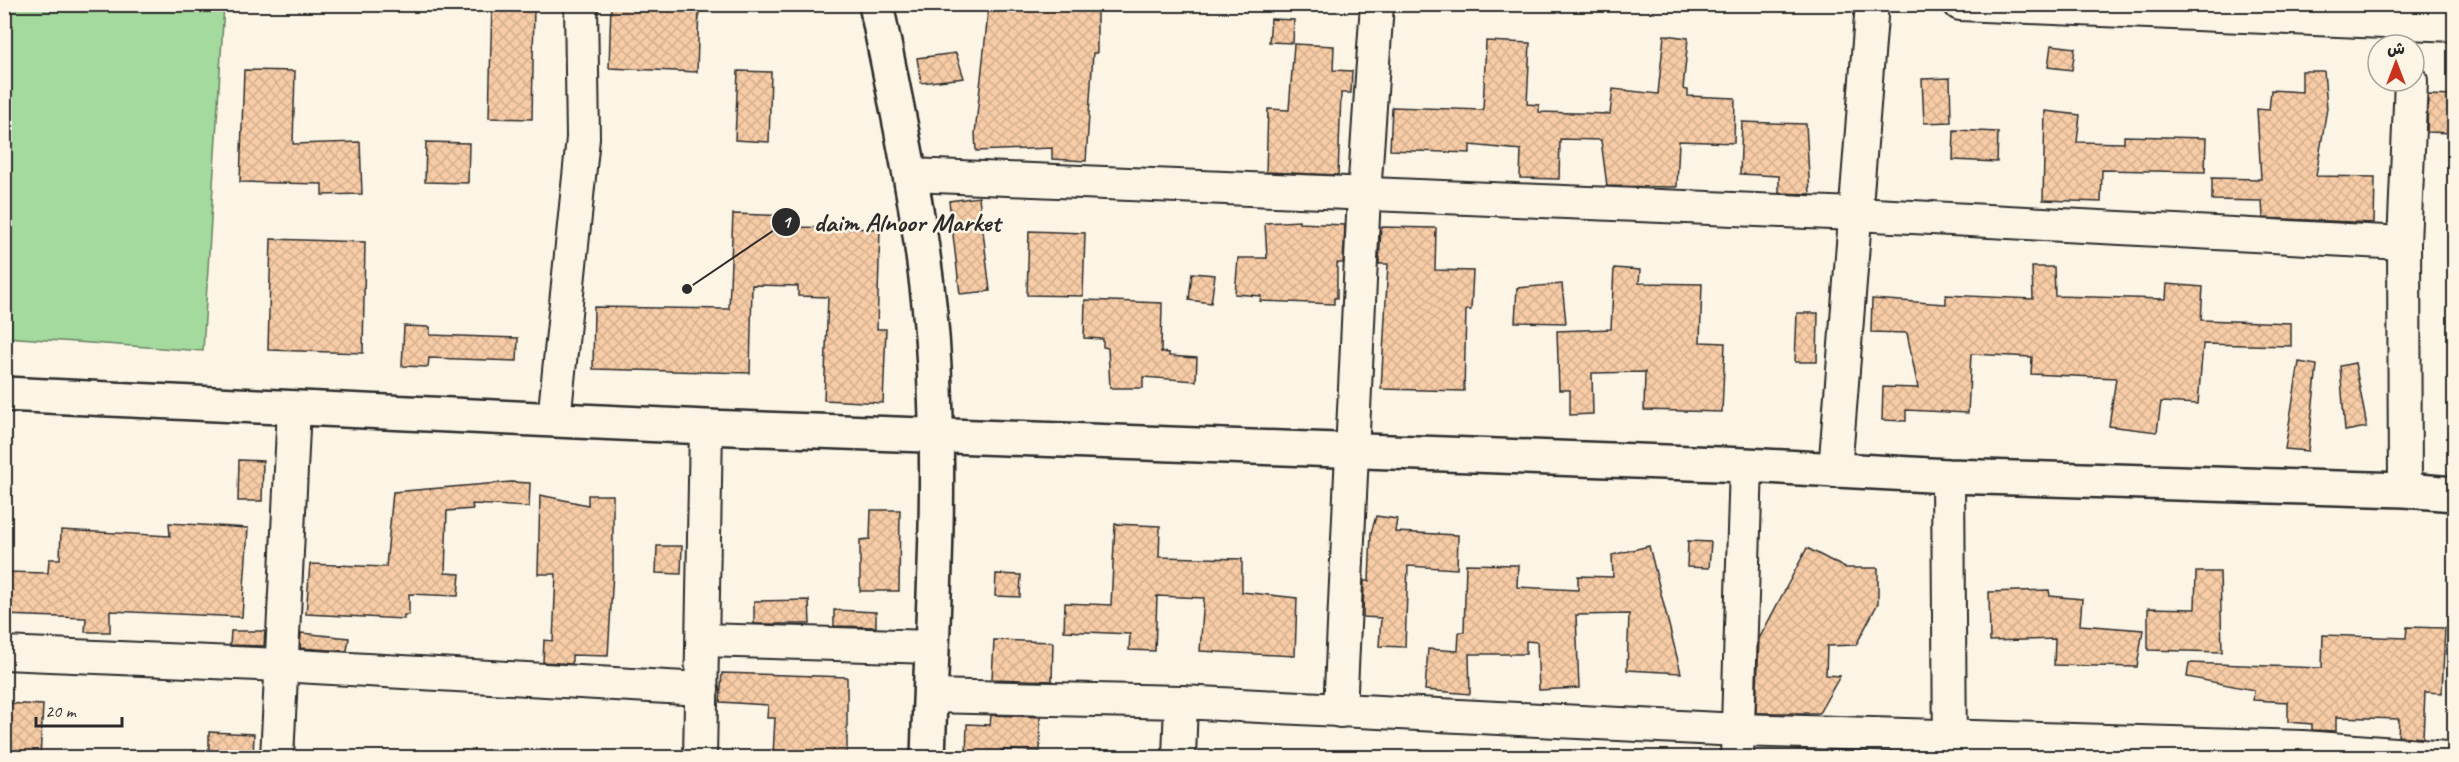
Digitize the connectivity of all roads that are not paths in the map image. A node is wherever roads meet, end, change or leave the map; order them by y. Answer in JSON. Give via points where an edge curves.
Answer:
{"nodes":[{"id":1,"x":581,"y":4,"type":"edge"},
{"id":2,"x":876,"y":4,"type":"edge"},
{"id":3,"x":1377,"y":4,"type":"edge"},
{"id":4,"x":1872,"y":4,"type":"edge"},
{"id":5,"x":1960,"y":4,"type":"edge"},
{"id":6,"x":2414,"y":24,"type":"edge"},
{"id":7,"x":2454,"y":26,"type":"edge"},
{"id":8,"x":2410,"y":93,"type":"edge"},
{"id":9,"x":910,"y":175,"type":"junction"},
{"id":10,"x":1364,"y":195,"type":"junction"},
{"id":11,"x":1855,"y":214,"type":"junction"},
{"id":12,"x":2404,"y":243,"type":"junction"},
{"id":13,"x":4,"y":394,"type":"edge"},
{"id":14,"x":294,"y":408,"type":"junction"},
{"id":15,"x":554,"y":420,"type":"junction"},
{"id":16,"x":705,"y":427,"type":"junction"},
{"id":17,"x":936,"y":434,"type":"junction"},
{"id":18,"x":1353,"y":451,"type":"junction"},
{"id":19,"x":1746,"y":465,"type":"junction"},
{"id":20,"x":1835,"y":471,"type":"junction"},
{"id":21,"x":1948,"y":476,"type":"junction"},
{"id":22,"x":2405,"y":490,"type":"junction"},
{"id":23,"x":2454,"y":494,"type":"edge"},
{"id":24,"x":703,"y":640,"type":"junction"},
{"id":25,"x":932,"y":647,"type":"junction"},
{"id":26,"x":4,"y":653,"type":"edge"},
{"id":27,"x":279,"y":664,"type":"junction"},
{"id":28,"x":702,"y":689,"type":"junction"},
{"id":29,"x":930,"y":696,"type":"junction"},
{"id":30,"x":1181,"y":702,"type":"junction"},
{"id":31,"x":1340,"y":711,"type":"junction"},
{"id":32,"x":1738,"y":744,"type":"edge"},
{"id":33,"x":1951,"y":747,"type":"edge"},
{"id":34,"x":2368,"y":754,"type":"edge"},
{"id":35,"x":277,"y":758,"type":"edge"},
{"id":36,"x":700,"y":758,"type":"edge"},
{"id":37,"x":928,"y":758,"type":"edge"},
{"id":38,"x":1179,"y":758,"type":"edge"},
{"id":39,"x":2447,"y":758,"type":"edge"}],
"edges":[{"from":1,"to":15,"type":"street","via":[[583,138]]},
{"from":2,"to":9,"type":"street"},
{"from":3,"to":10,"type":"street"},
{"from":4,"to":11,"type":"street"},
{"from":5,"to":6,"type":"street"},
{"from":6,"to":7,"type":"street"},
{"from":8,"to":12,"type":"street"},
{"from":9,"to":10,"type":"street"},
{"from":9,"to":17,"type":"street","via":[[926,279]]},
{"from":10,"to":11,"type":"street"},
{"from":10,"to":18,"type":"street"},
{"from":11,"to":12,"type":"street"},
{"from":11,"to":20,"type":"street"},
{"from":12,"to":22,"type":"street"},
{"from":13,"to":14,"type":"street"},
{"from":14,"to":15,"type":"street"},
{"from":14,"to":27,"type":"street"},
{"from":15,"to":16,"type":"street"},
{"from":16,"to":17,"type":"street"},
{"from":16,"to":24,"type":"street"},
{"from":17,"to":18,"type":"street"},
{"from":17,"to":25,"type":"street"},
{"from":18,"to":19,"type":"street"},
{"from":18,"to":31,"type":"street"},
{"from":19,"to":20,"type":"street"},
{"from":19,"to":32,"type":"street"},
{"from":20,"to":21,"type":"street"},
{"from":21,"to":22,"type":"street"},
{"from":21,"to":33,"type":"street"},
{"from":22,"to":23,"type":"street"},
{"from":24,"to":25,"type":"street"},
{"from":24,"to":28,"type":"street"},
{"from":25,"to":29,"type":"street"},
{"from":26,"to":27,"type":"street"},
{"from":27,"to":28,"type":"street"},
{"from":27,"to":35,"type":"street"},
{"from":28,"to":36,"type":"street"},
{"from":29,"to":30,"type":"street"},
{"from":29,"to":37,"type":"street"},
{"from":30,"to":31,"type":"street"},
{"from":30,"to":38,"type":"street"},
{"from":31,"to":32,"type":"street"},
{"from":32,"to":33,"type":"street"},
{"from":33,"to":34,"type":"street"},
{"from":34,"to":39,"type":"street"}]}
